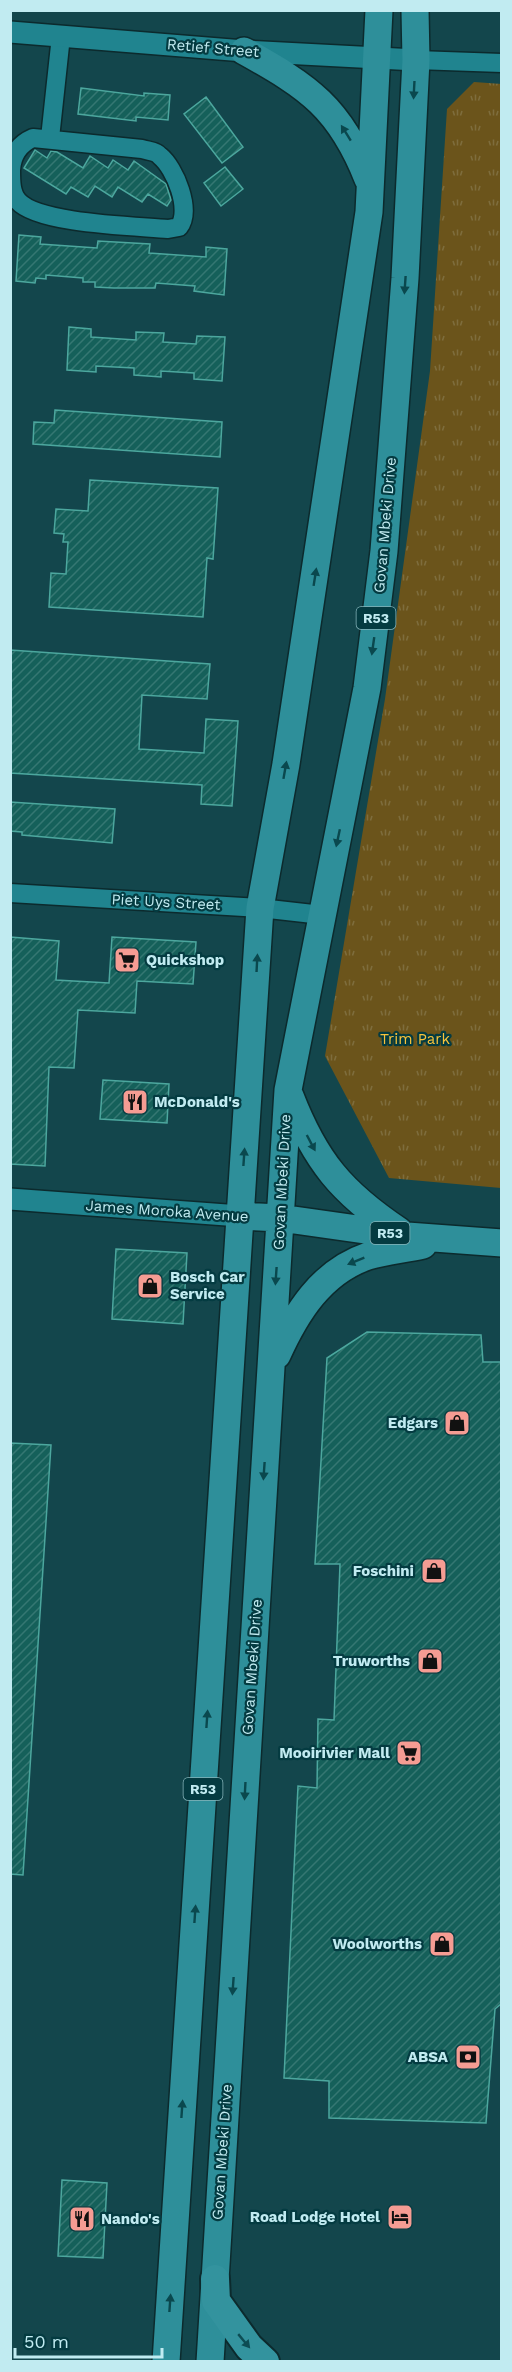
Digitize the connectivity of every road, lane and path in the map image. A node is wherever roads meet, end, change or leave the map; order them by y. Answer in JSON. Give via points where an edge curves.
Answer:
{"nodes":[{"id":1,"x":379,"y":10,"type":"edge"},
{"id":2,"x":415,"y":10,"type":"edge"},
{"id":3,"x":10,"y":32,"type":"edge"},
{"id":4,"x":61,"y":36,"type":"junction"},
{"id":5,"x":244,"y":51,"type":"junction"},
{"id":6,"x":377,"y":58,"type":"junction"},
{"id":7,"x":416,"y":60,"type":"junction"},
{"id":8,"x":501,"y":63,"type":"edge"},
{"id":9,"x":51,"y":138,"type":"junction"},
{"id":10,"x":370,"y":186,"type":"junction"},
{"id":11,"x":10,"y":893,"type":"edge"},
{"id":12,"x":260,"y":908,"type":"junction"},
{"id":13,"x":322,"y":915,"type":"junction"},
{"id":14,"x":288,"y":1090,"type":"junction"},
{"id":15,"x":10,"y":1199,"type":"edge"},
{"id":16,"x":240,"y":1216,"type":"junction"},
{"id":17,"x":280,"y":1218,"type":"junction"},
{"id":18,"x":407,"y":1236,"type":"junction"},
{"id":19,"x":453,"y":1238,"type":"junction"},
{"id":20,"x":501,"y":1243,"type":"edge"},
{"id":21,"x":271,"y":1368,"type":"junction"},
{"id":22,"x":214,"y":2279,"type":"junction"},
{"id":23,"x":166,"y":2361,"type":"edge"},
{"id":24,"x":210,"y":2361,"type":"edge"},
{"id":25,"x":266,"y":2361,"type":"edge"}],
"edges":[{"from":1,"to":6,"type":"main road","number":"R53"},
{"from":2,"to":7,"type":"main road","name":"Govan Mbeki Drive","number":"R53"},
{"from":3,"to":4,"type":"street","name":"Retief Street"},
{"from":4,"to":5,"type":"street","name":"Retief Street"},
{"from":4,"to":9,"type":"street"},
{"from":5,"to":6,"type":"street","name":"Retief Street"},
{"from":10,"to":5,"type":"main road","one_way":true,"via":[[356,149],[332,112],[290,77]]},
{"from":6,"to":7,"type":"street","name":"Retief Street"},
{"from":6,"to":10,"type":"main road","number":"R53"},
{"from":7,"to":8,"type":"street"},
{"from":7,"to":13,"type":"main road","name":"Govan Mbeki Drive","number":"R53","one_way":true,"via":[[405,278],[384,551],[367,688]]},
{"from":9,"to":9,"type":"street","via":[[158,153],[174,174],[183,206],[179,227],[71,219],[26,208],[12,191],[15,154],[25,141]]},
{"from":12,"to":10,"type":"main road","number":"R53","one_way":true,"via":[[334,458]]},
{"from":11,"to":12,"type":"street","name":"Piet Uys Street"},
{"from":12,"to":13,"type":"street","name":"Piet Uys Street"},
{"from":16,"to":12,"type":"main road","number":"R53","one_way":true},
{"from":13,"to":14,"type":"main road","name":"Govan Mbeki Drive","number":"R53"},
{"from":14,"to":17,"type":"main road","name":"Govan Mbeki Drive","number":"R53"},
{"from":14,"to":18,"type":"main road","one_way":true,"via":[[302,1127],[332,1176],[367,1209]]},
{"from":15,"to":16,"type":"street","name":"James Moroka Avenue"},
{"from":16,"to":17,"type":"main road","name":"James Moroka Avenue","number":"R53"},
{"from":23,"to":16,"type":"main road","number":"R53","one_way":true},
{"from":17,"to":18,"type":"main road","name":"James Moroka Avenue","number":"R53"},
{"from":17,"to":21,"type":"main road","name":"Govan Mbeki Drive","number":"R53","one_way":true},
{"from":18,"to":19,"type":"main road","name":"James Moroka Avenue","number":"R53"},
{"from":19,"to":20,"type":"main road","name":"James Moroka Avenue","number":"R53"},
{"from":19,"to":21,"type":"main road","one_way":true,"via":[[346,1265],[319,1286],[301,1308]]},
{"from":21,"to":22,"type":"main road","name":"Govan Mbeki Drive","number":"R53","one_way":true},
{"from":22,"to":24,"type":"main road","name":"Govan Mbeki Drive","number":"R53"},
{"from":22,"to":25,"type":"highway","one_way":true,"via":[[216,2301],[249,2347]]}]}
